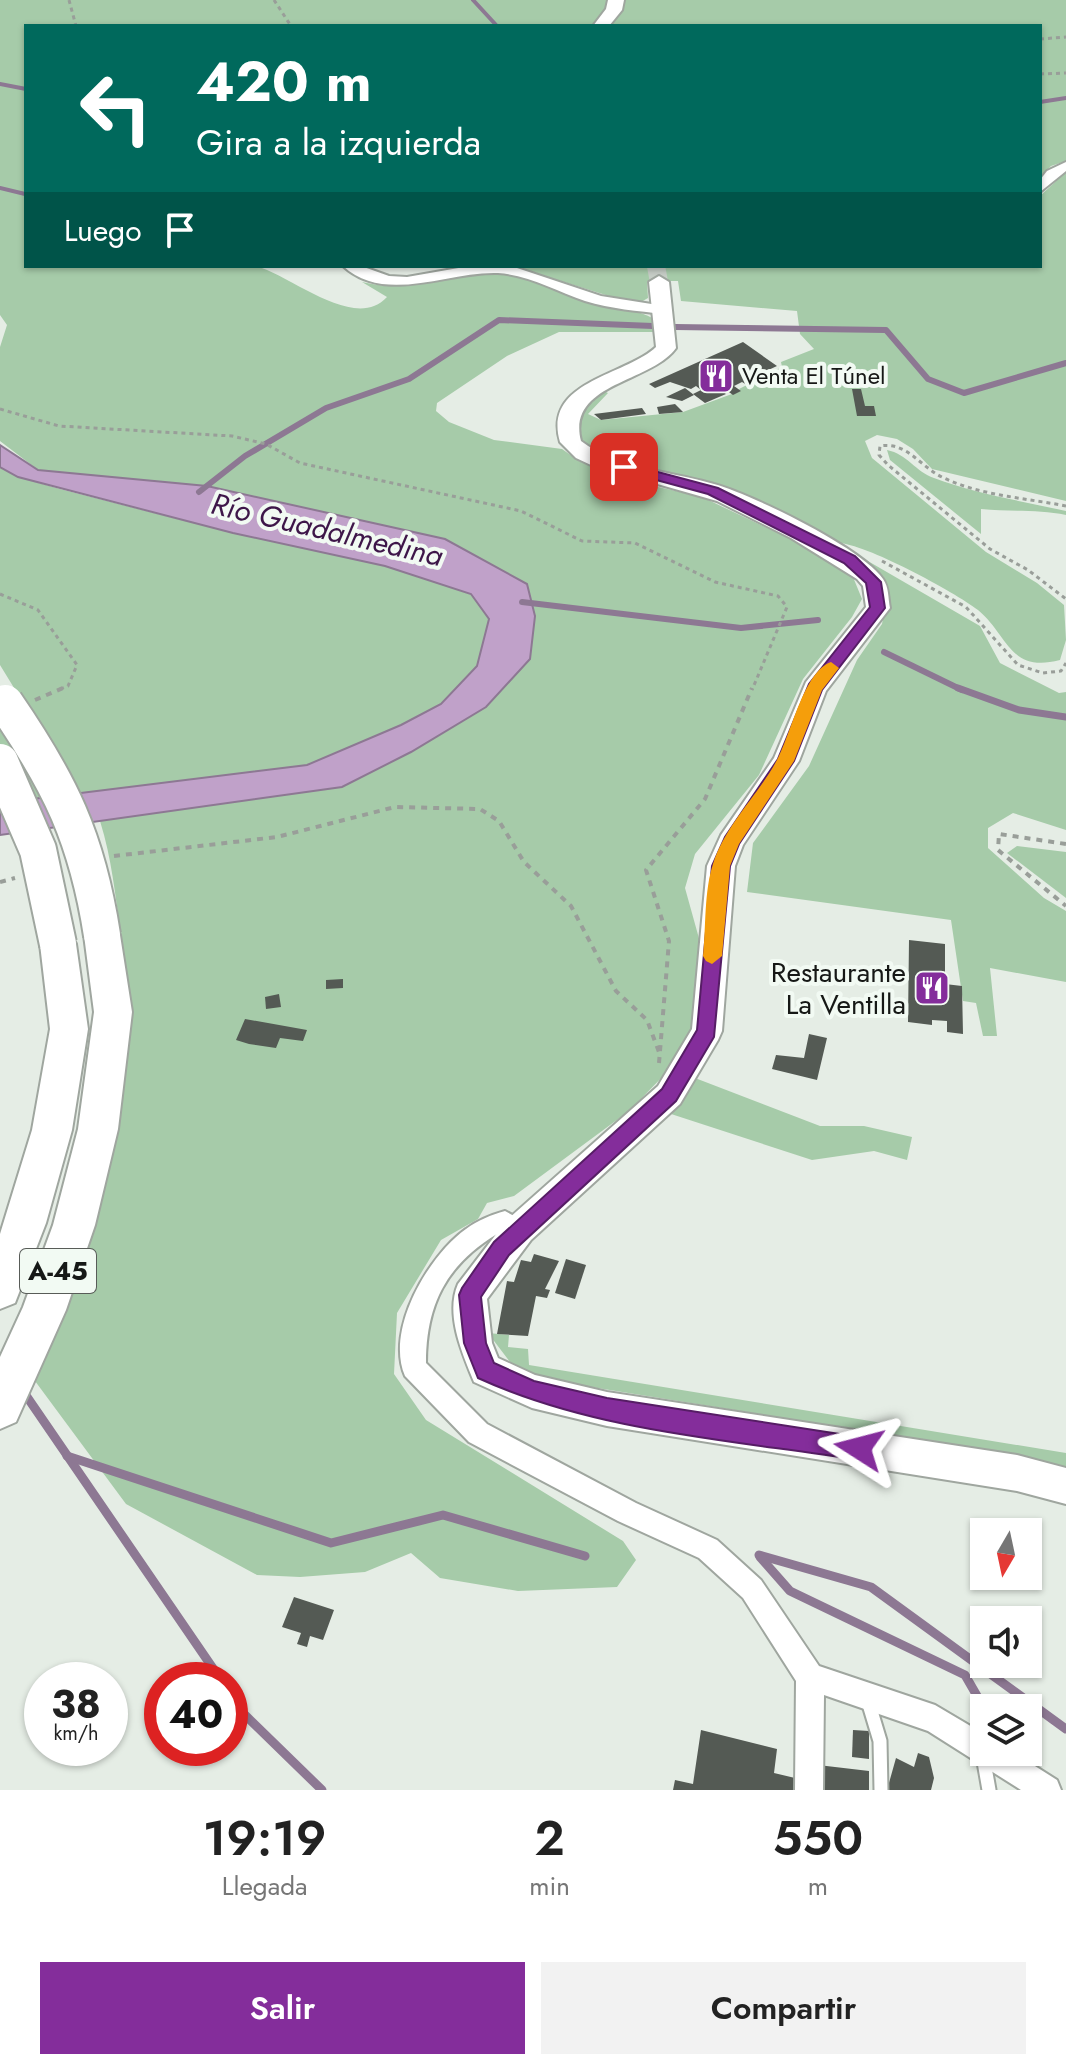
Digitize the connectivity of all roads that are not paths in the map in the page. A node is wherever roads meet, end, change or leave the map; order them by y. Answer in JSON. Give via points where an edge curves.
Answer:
{"nodes":[{"id":1,"x":616,"y":0,"type":"edge"},
{"id":2,"x":603,"y":24,"type":"edge"},
{"id":3,"x":1066,"y":166,"type":"edge"},
{"id":4,"x":1042,"y":186,"type":"edge"},
{"id":5,"x":354,"y":268,"type":"edge"},
{"id":6,"x":662,"y":296,"type":"joint"},
{"id":7,"x":11,"y":701,"type":"edge"},
{"id":8,"x":0,"y":762,"type":"edge"},
{"id":9,"x":519,"y":1230,"type":"junction"},
{"id":10,"x":0,"y":1289,"type":"edge"},
{"id":11,"x":0,"y":1407,"type":"edge"},
{"id":12,"x":1066,"y":1486,"type":"edge"},
{"id":13,"x":810,"y":1677,"type":"junction"},
{"id":14,"x":866,"y":1695,"type":"junction"},
{"id":15,"x":970,"y":1741,"type":"edge"},
{"id":16,"x":986,"y":1766,"type":"edge"},
{"id":17,"x":1009,"y":1766,"type":"edge"},
{"id":18,"x":809,"y":1790,"type":"edge"},
{"id":19,"x":881,"y":1790,"type":"edge"},
{"id":20,"x":989,"y":1790,"type":"edge"},
{"id":21,"x":1047,"y":1790,"type":"edge"}],
"edges":[{"from":1,"to":2,"type":"street"},
{"from":3,"to":4,"type":"street"},
{"from":5,"to":6,"type":"street","via":[[397,283],[479,269],[515,271],[599,300]]},
{"from":6,"to":9,"type":"street","via":[[666,348],[656,360],[583,394],[571,412],[568,437],[573,445],[594,459],[713,491],[831,550],[874,582],[878,608],[815,688],[786,761],[731,842],[721,866],[707,1031],[669,1095]]},
{"from":7,"to":11,"type":"highway","number":"A-45","bridge":true,"via":[[78,823],[95,881],[113,1012],[98,1129],[74,1225],[44,1310]]},
{"from":8,"to":10,"type":"highway","number":"A-45","bridge":true,"via":[[35,833],[51,889],[69,1029],[52,1130]]},
{"from":9,"to":12,"type":"street","via":[[470,1295],[475,1343],[486,1370],[532,1391],[607,1409],[1017,1473]]},
{"from":9,"to":13,"type":"street","via":[[505,1221],[486,1226],[444,1265],[416,1321],[414,1368],[478,1433],[708,1549],[752,1589]]},
{"from":13,"to":14,"type":"street"},
{"from":13,"to":18,"type":"street"},
{"from":14,"to":15,"type":"street","via":[[935,1719]]},
{"from":14,"to":19,"type":"lane","via":[[880,1741]]},
{"from":16,"to":20,"type":"lane"},
{"from":17,"to":21,"type":"street"}]}
